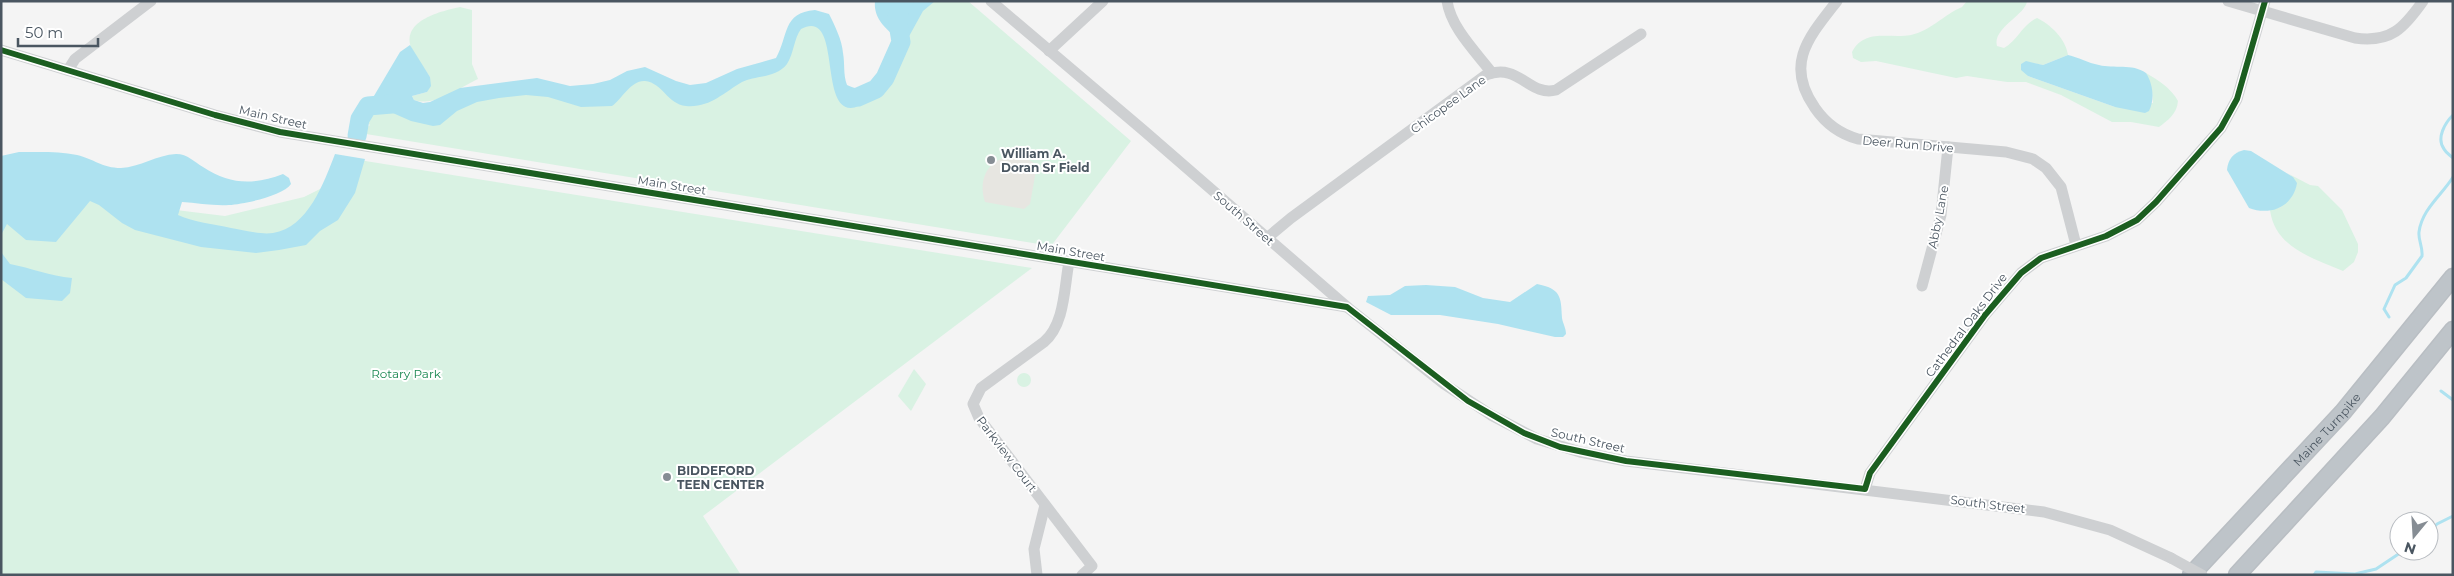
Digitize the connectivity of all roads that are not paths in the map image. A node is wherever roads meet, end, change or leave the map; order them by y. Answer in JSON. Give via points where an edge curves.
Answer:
{"nodes":[{"id":1,"x":151,"y":1,"type":"edge"},
{"id":2,"x":991,"y":1,"type":"edge"},
{"id":3,"x":1103,"y":1,"type":"edge"},
{"id":4,"x":1447,"y":1,"type":"edge"},
{"id":5,"x":1837,"y":1,"type":"edge"},
{"id":6,"x":2228,"y":1,"type":"edge"},
{"id":7,"x":2423,"y":1,"type":"edge"},
{"id":8,"x":2263,"y":6,"type":"edge"},
{"id":9,"x":1641,"y":34,"type":"dead end"},
{"id":10,"x":1,"y":50,"type":"edge"},
{"id":11,"x":1049,"y":50,"type":"junction"},
{"id":12,"x":68,"y":70,"type":"junction"},
{"id":13,"x":1492,"y":73,"type":"junction"},
{"id":14,"x":1948,"y":147,"type":"junction"},
{"id":15,"x":1267,"y":238,"type":"junction"},
{"id":16,"x":2076,"y":245,"type":"junction"},
{"id":17,"x":1069,"y":262,"type":"junction"},
{"id":18,"x":2453,"y":277,"type":"edge"},
{"id":19,"x":1922,"y":286,"type":"dead end"},
{"id":20,"x":1346,"y":307,"type":"junction"},
{"id":21,"x":2453,"y":330,"type":"edge"},
{"id":22,"x":1865,"y":489,"type":"junction"},
{"id":23,"x":1045,"y":505,"type":"junction"},
{"id":24,"x":1037,"y":575,"type":"edge"},
{"id":25,"x":1082,"y":575,"type":"edge"},
{"id":26,"x":2191,"y":575,"type":"edge"},
{"id":27,"x":2202,"y":575,"type":"edge"},
{"id":28,"x":2237,"y":575,"type":"edge"}],
"edges":[{"from":1,"to":12,"type":"street","via":[[75,59]]},
{"from":2,"to":11,"type":"street","name":"South Street"},
{"from":3,"to":11,"type":"street"},
{"from":4,"to":13,"type":"street","via":[[1460,31]]},
{"from":5,"to":14,"type":"street","name":"Deer Run Drive","via":[[1807,42],[1800,64],[1802,85],[1816,110],[1830,125],[1850,137]]},
{"from":6,"to":8,"type":"street"},
{"from":7,"to":8,"type":"street","via":[[2398,31],[2369,40]]},
{"from":8,"to":16,"type":"street","name":"Cathedral Oaks Drive","via":[[2237,99],[2221,128],[2137,220],[2112,234]]},
{"from":9,"to":13,"type":"street","name":"Chicopee Lane","via":[[1568,84],[1551,91],[1539,89],[1515,74]]},
{"from":10,"to":12,"type":"street","name":"Main Street"},
{"from":11,"to":15,"type":"street","name":"South Street"},
{"from":12,"to":17,"type":"street","name":"Main Street","via":[[280,132]]},
{"from":13,"to":15,"type":"street","name":"Chicopee Lane"},
{"from":14,"to":16,"type":"street","name":"Deer Run Drive","via":[[2019,154],[2040,163],[2061,187]]},
{"from":14,"to":19,"type":"street","name":"Abby Lane","via":[[1941,216]]},
{"from":15,"to":20,"type":"street","name":"South Street"},
{"from":16,"to":22,"type":"street","name":"Cathedral Oaks Drive","via":[[2041,258],[2013,281],[1870,473]]},
{"from":17,"to":20,"type":"street","name":"Main Street"},
{"from":17,"to":23,"type":"street","name":"Parkview Court","via":[[1058,320],[1052,333],[981,388],[973,404],[979,418]]},
{"from":18,"to":26,"type":"highway","name":"Maine Turnpike","via":[[2337,418]]},
{"from":20,"to":22,"type":"street","name":"South Street","via":[[1468,401],[1524,433],[1560,447],[1626,460]]},
{"from":21,"to":28,"type":"highway","via":[[2382,417]]},
{"from":22,"to":27,"type":"street","name":"South Street","bridge":true,"via":[[2014,507],[2067,517],[2110,530]]},
{"from":23,"to":24,"type":"street","name":"Parkview Court","via":[[1034,548]]},
{"from":23,"to":25,"type":"street","name":"Parkview Court","via":[[1092,566]]}]}
